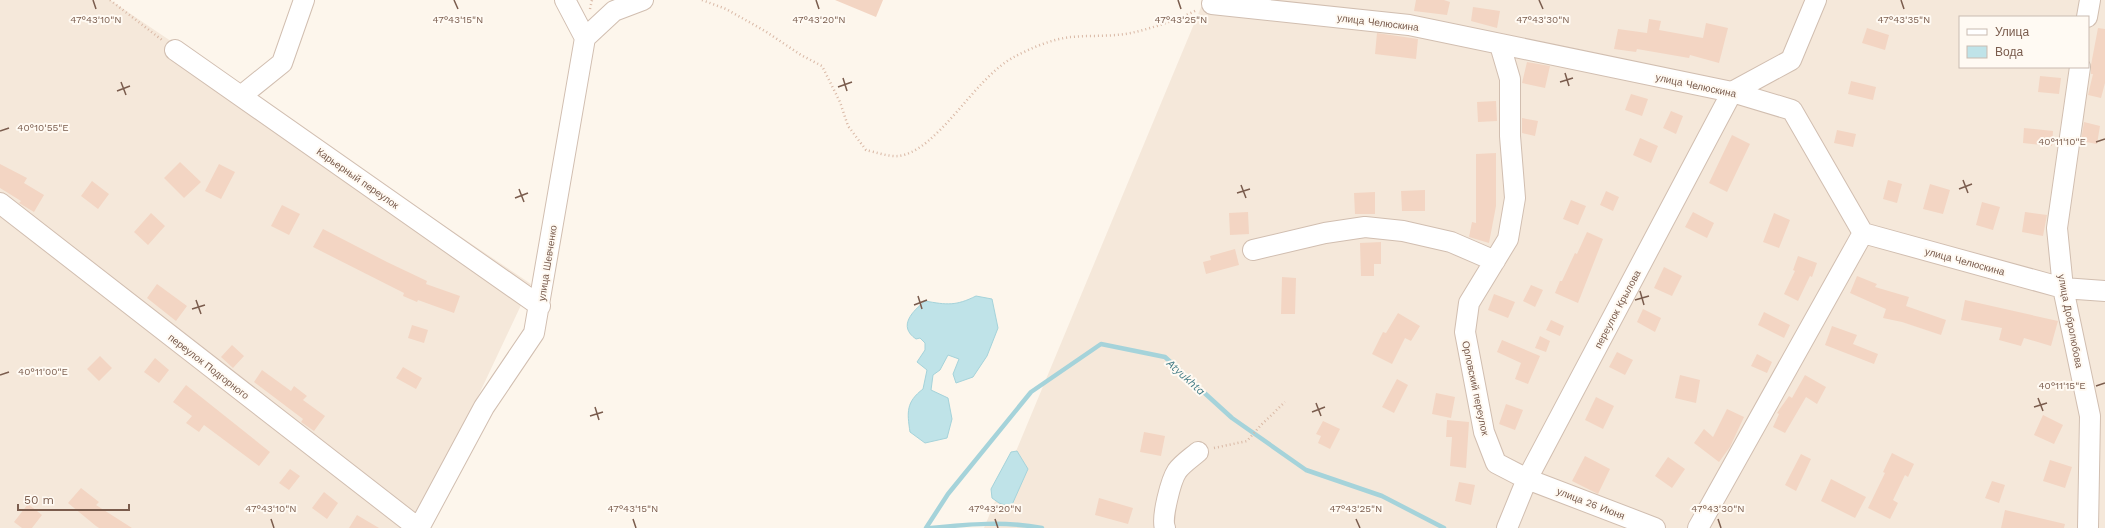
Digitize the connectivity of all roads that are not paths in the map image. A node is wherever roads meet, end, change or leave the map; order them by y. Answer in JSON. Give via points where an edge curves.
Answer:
{"nodes":[{"id":1,"x":304,"y":0,"type":"edge"},
{"id":2,"x":565,"y":0,"type":"edge"},
{"id":3,"x":643,"y":0,"type":"edge"},
{"id":4,"x":1816,"y":0,"type":"edge"},
{"id":5,"x":2090,"y":0,"type":"edge"},
{"id":6,"x":1212,"y":4,"type":"road end"},
{"id":7,"x":2087,"y":16,"type":"edge"},
{"id":8,"x":585,"y":38,"type":"junction"},
{"id":9,"x":1500,"y":45,"type":"junction"},
{"id":10,"x":175,"y":50,"type":"road end"},
{"id":11,"x":2080,"y":68,"type":"edge"},
{"id":12,"x":1732,"y":92,"type":"junction"},
{"id":13,"x":241,"y":96,"type":"junction"},
{"id":14,"x":0,"y":203,"type":"edge"},
{"id":15,"x":1863,"y":233,"type":"junction"},
{"id":16,"x":1253,"y":250,"type":"dead end"},
{"id":17,"x":1495,"y":261,"type":"junction"},
{"id":18,"x":2063,"y":288,"type":"junction"},
{"id":19,"x":2105,"y":291,"type":"edge"},
{"id":20,"x":540,"y":306,"type":"junction"},
{"id":21,"x":1198,"y":452,"type":"road end"},
{"id":22,"x":1527,"y":479,"type":"junction"},
{"id":23,"x":418,"y":528,"type":"edge"},
{"id":24,"x":1165,"y":528,"type":"edge"},
{"id":25,"x":1507,"y":528,"type":"edge"},
{"id":26,"x":1655,"y":528,"type":"edge"},
{"id":27,"x":1698,"y":528,"type":"edge"},
{"id":28,"x":2088,"y":528,"type":"edge"}],
"edges":[{"from":1,"to":13,"type":"street","via":[[282,63]]},
{"from":2,"to":8,"type":"street"},
{"from":3,"to":8,"type":"street","via":[[614,11]]},
{"from":4,"to":12,"type":"street","via":[[1791,60]]},
{"from":5,"to":7,"type":"street"},
{"from":6,"to":9,"type":"street","name":"улица Челюскина","via":[[1409,25]]},
{"from":8,"to":20,"type":"street","name":"улица Шевченко"},
{"from":9,"to":12,"type":"street","name":"улица Челюскина"},
{"from":9,"to":17,"type":"street","name":"Орловский переулок","via":[[1510,79],[1510,136],[1515,198],[1508,239]]},
{"from":10,"to":13,"type":"street","name":"Карьерный переулок"},
{"from":11,"to":18,"type":"street","name":"улица Добролюбова","via":[[2057,228]]},
{"from":12,"to":15,"type":"street","name":"улица Челюскина","via":[[1792,110]]},
{"from":12,"to":22,"type":"street","name":"переулок Крылова"},
{"from":13,"to":20,"type":"street","name":"Карьерный переулок"},
{"from":14,"to":23,"type":"street","name":"переулок Подгорного"},
{"from":15,"to":18,"type":"street","name":"улица Челюскина"},
{"from":15,"to":27,"type":"street"},
{"from":16,"to":17,"type":"street","via":[[1325,233],[1365,227],[1403,231],[1451,242]]},
{"from":17,"to":22,"type":"street","name":"Орловский переулок","via":[[1469,303],[1465,332],[1484,432],[1496,463]]},
{"from":18,"to":19,"type":"street","name":"улица Челюскина"},
{"from":18,"to":28,"type":"street","name":"улица Добролюбова","via":[[2090,416]]},
{"from":20,"to":23,"type":"street","name":"улица Шевченко","via":[[534,333],[484,406]]},
{"from":21,"to":24,"type":"street","via":[[1176,472],[1168,498]]},
{"from":22,"to":25,"type":"street","name":"переулок Крылова"},
{"from":22,"to":26,"type":"street","name":"улица 26 Июня"}]}
